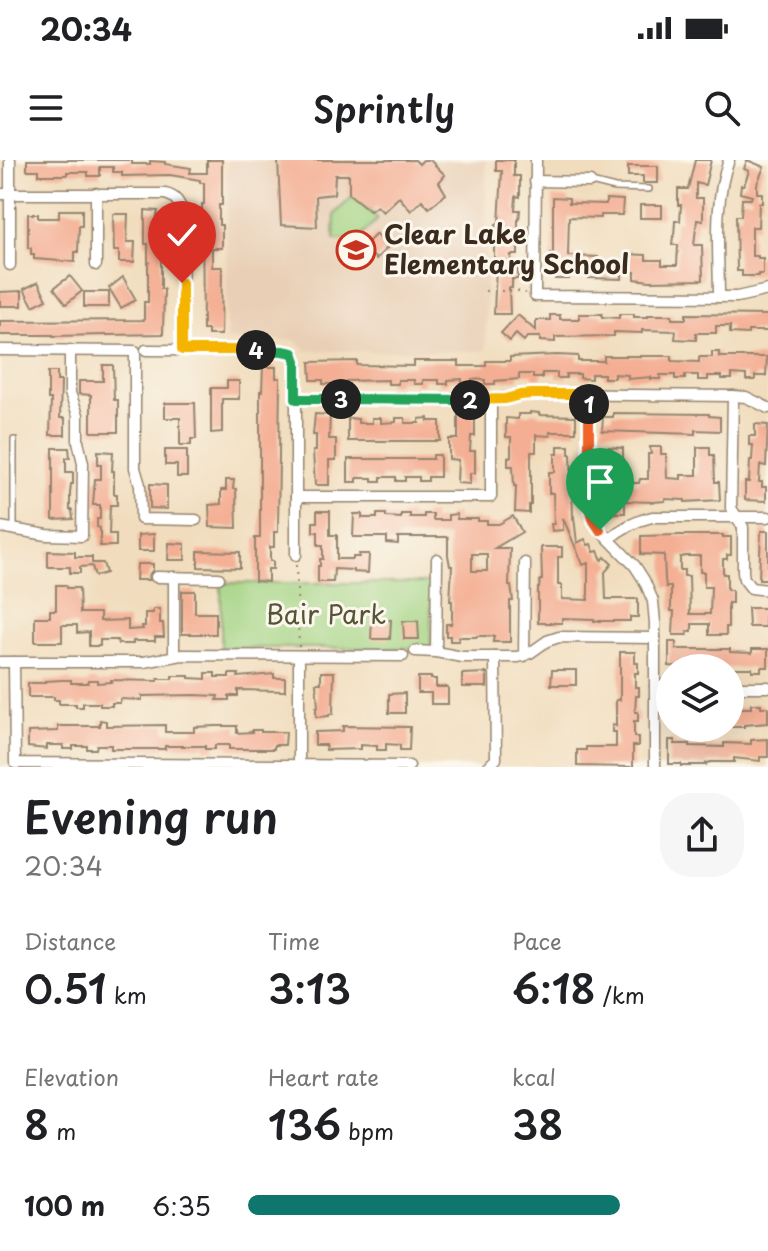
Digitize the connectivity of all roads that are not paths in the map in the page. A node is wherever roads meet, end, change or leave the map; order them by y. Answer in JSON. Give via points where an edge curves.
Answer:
{"nodes":[{"id":1,"x":10,"y":160,"type":"edge"},
{"id":2,"x":536,"y":160,"type":"edge"},
{"id":3,"x":729,"y":160,"type":"edge"},
{"id":4,"x":535,"y":181,"type":"junction"},
{"id":5,"x":590,"y":182,"type":"joint"},
{"id":6,"x":649,"y":189,"type":"dead end"},
{"id":7,"x":96,"y":193,"type":"junction"},
{"id":8,"x":5,"y":194,"type":"edge"},
{"id":9,"x":10,"y":265,"type":"dead end"},
{"id":10,"x":96,"y":265,"type":"dead end"},
{"id":11,"x":768,"y":290,"type":"edge"},
{"id":12,"x":719,"y":297,"type":"junction"},
{"id":13,"x":0,"y":350,"type":"edge"},
{"id":14,"x":70,"y":350,"type":"junction"},
{"id":15,"x":140,"y":350,"type":"junction"},
{"id":16,"x":182,"y":350,"type":"junction"},
{"id":17,"x":589,"y":394,"type":"junction"},
{"id":18,"x":733,"y":396,"type":"junction"},
{"id":19,"x":296,"y":399,"type":"junction"},
{"id":20,"x":491,"y":400,"type":"junction"},
{"id":21,"x":768,"y":408,"type":"edge"},
{"id":22,"x":14,"y":440,"type":"dead end"},
{"id":23,"x":296,"y":497,"type":"junction"},
{"id":24,"x":737,"y":517,"type":"junction"},
{"id":25,"x":768,"y":517,"type":"edge"},
{"id":26,"x":196,"y":520,"type":"dead end"},
{"id":27,"x":0,"y":527,"type":"edge"},
{"id":28,"x":14,"y":528,"type":"junction"},
{"id":29,"x":609,"y":539,"type":"junction"},
{"id":30,"x":296,"y":555,"type":"road end"},
{"id":31,"x":437,"y":559,"type":"dead end"},
{"id":32,"x":525,"y":563,"type":"dead end"},
{"id":33,"x":156,"y":577,"type":"dead end"},
{"id":34,"x":174,"y":577,"type":"junction"},
{"id":35,"x":219,"y":578,"type":"dead end"},
{"id":36,"x":768,"y":590,"type":"edge"},
{"id":37,"x":655,"y":638,"type":"junction"},
{"id":38,"x":415,"y":651,"type":"dead end"},
{"id":39,"x":436,"y":652,"type":"junction"},
{"id":40,"x":174,"y":656,"type":"junction"},
{"id":41,"x":299,"y":656,"type":"junction"},
{"id":42,"x":403,"y":656,"type":"dead end"},
{"id":43,"x":524,"y":656,"type":"junction"},
{"id":44,"x":495,"y":657,"type":"junction"},
{"id":45,"x":0,"y":662,"type":"edge"},
{"id":46,"x":14,"y":662,"type":"junction"},
{"id":47,"x":655,"y":686,"type":"joint"},
{"id":48,"x":744,"y":687,"type":"edge"},
{"id":49,"x":768,"y":687,"type":"edge"},
{"id":50,"x":299,"y":765,"type":"junction"},
{"id":51,"x":409,"y":766,"type":"edge"},
{"id":52,"x":488,"y":767,"type":"edge"},
{"id":53,"x":655,"y":767,"type":"edge"}],
"edges":[{"from":1,"to":8,"type":"street"},
{"from":2,"to":4,"type":"street"},
{"from":3,"to":12,"type":"street","via":[[720,199]]},
{"from":4,"to":5,"type":"street"},
{"from":4,"to":12,"type":"street","via":[[535,296]]},
{"from":5,"to":6,"type":"lane"},
{"from":7,"to":8,"type":"street"},
{"from":7,"to":10,"type":"street"},
{"from":7,"to":16,"type":"street","via":[[165,194],[179,203]]},
{"from":8,"to":9,"type":"street"},
{"from":11,"to":12,"type":"street"},
{"from":13,"to":14,"type":"street"},
{"from":14,"to":15,"type":"street"},
{"from":14,"to":28,"type":"street","via":[[70,393],[83,463],[82,536]]},
{"from":15,"to":16,"type":"street"},
{"from":15,"to":26,"type":"street","via":[[135,468],[141,519]]},
{"from":16,"to":19,"type":"street","via":[[293,353]]},
{"from":17,"to":18,"type":"street"},
{"from":17,"to":20,"type":"street"},
{"from":17,"to":29,"type":"street","via":[[589,505]]},
{"from":18,"to":21,"type":"street"},
{"from":18,"to":24,"type":"street","via":[[731,508]]},
{"from":19,"to":20,"type":"street"},
{"from":19,"to":23,"type":"street"},
{"from":20,"to":23,"type":"street","via":[[491,497]]},
{"from":22,"to":28,"type":"lane"},
{"from":23,"to":30,"type":"street"},
{"from":24,"to":25,"type":"street"},
{"from":24,"to":29,"type":"street","via":[[652,517],[623,527]]},
{"from":24,"to":36,"type":"street","via":[[743,527],[744,579],[751,588]]},
{"from":27,"to":28,"type":"street"},
{"from":29,"to":37,"type":"street","via":[[635,566],[649,591]]},
{"from":31,"to":39,"type":"street"},
{"from":32,"to":43,"type":"street"},
{"from":33,"to":34,"type":"street"},
{"from":34,"to":35,"type":"street"},
{"from":34,"to":40,"type":"street"},
{"from":37,"to":43,"type":"street","via":[[559,637]]},
{"from":37,"to":47,"type":"street"},
{"from":38,"to":39,"type":"street"},
{"from":39,"to":44,"type":"street"},
{"from":40,"to":41,"type":"street"},
{"from":40,"to":46,"type":"street","via":[[144,662]]},
{"from":41,"to":42,"type":"street"},
{"from":41,"to":50,"type":"street"},
{"from":43,"to":44,"type":"street"},
{"from":44,"to":52,"type":"street","via":[[496,759]]},
{"from":45,"to":46,"type":"street"},
{"from":46,"to":50,"type":"street","via":[[15,763]]},
{"from":47,"to":53,"type":"street"},
{"from":48,"to":49,"type":"street"},
{"from":50,"to":51,"type":"street"}]}
